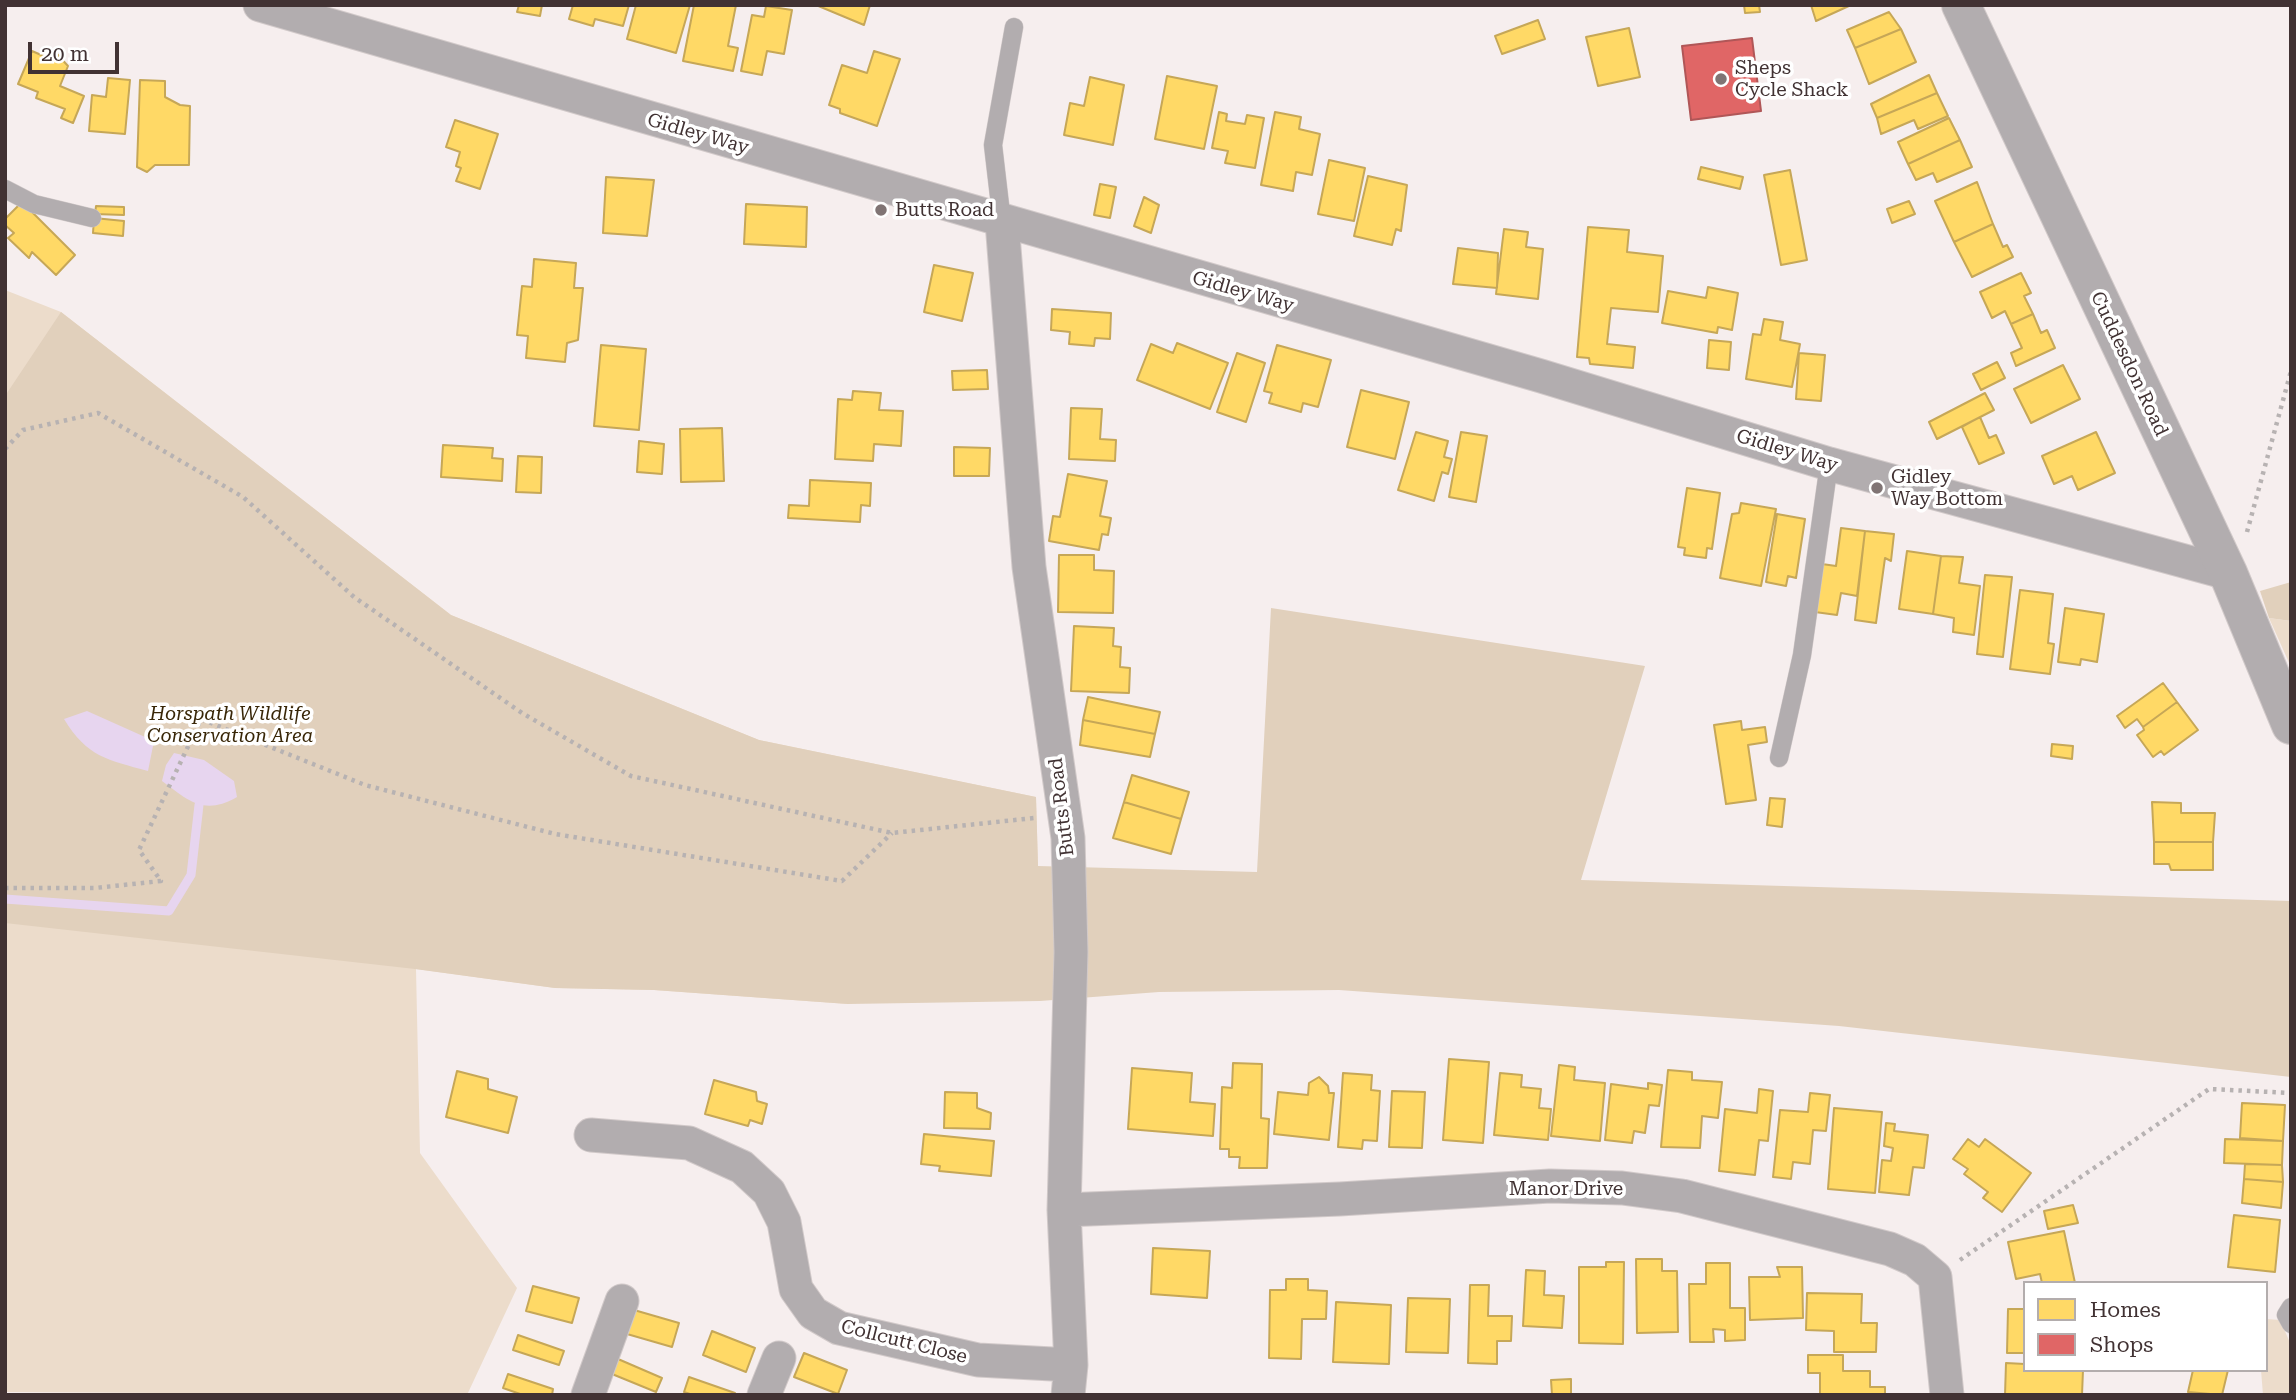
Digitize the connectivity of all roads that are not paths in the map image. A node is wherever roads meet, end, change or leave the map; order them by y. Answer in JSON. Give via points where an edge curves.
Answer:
{"nodes":[{"id":1,"x":260,"y":5,"type":"edge"},
{"id":2,"x":1961,"y":5,"type":"edge"},
{"id":3,"x":1014,"y":27,"type":"dead end"},
{"id":4,"x":5,"y":189,"type":"edge"},
{"id":5,"x":92,"y":218,"type":"dead end"},
{"id":6,"x":1003,"y":222,"type":"junction"},
{"id":7,"x":1829,"y":464,"type":"junction"},
{"id":8,"x":2228,"y":573,"type":"junction"},
{"id":9,"x":2291,"y":725,"type":"edge"},
{"id":10,"x":1779,"y":758,"type":"dead end"},
{"id":11,"x":591,"y":1135,"type":"dead end"},
{"id":12,"x":1064,"y":1210,"type":"junction"},
{"id":13,"x":622,"y":1301,"type":"dead end"},
{"id":14,"x":2291,"y":1307,"type":"edge"},
{"id":15,"x":2291,"y":1324,"type":"edge"},
{"id":16,"x":779,"y":1357,"type":"dead end"},
{"id":17,"x":1069,"y":1380,"type":"edge"},
{"id":18,"x":588,"y":1395,"type":"edge"},
{"id":19,"x":764,"y":1395,"type":"edge"},
{"id":20,"x":1947,"y":1395,"type":"edge"}],
"edges":[{"from":1,"to":6,"type":"street","name":"Gidley Way"},
{"from":2,"to":8,"type":"street","name":"Cuddesdon Road"},
{"from":3,"to":6,"type":"lane","via":[[993,145]]},
{"from":4,"to":5,"type":"lane","via":[[34,204]]},
{"from":6,"to":7,"type":"street","name":"Gidley Way"},
{"from":6,"to":12,"type":"street","name":"Butts Road","via":[[1029,567],[1067,826],[1071,952]]},
{"from":7,"to":8,"type":"street","name":"Gidley Way"},
{"from":7,"to":10,"type":"lane","via":[[1802,655]]},
{"from":8,"to":9,"type":"street","name":"Cuddesdon Road"},
{"from":11,"to":17,"type":"street","name":"Collcutt Close","via":[[689,1143],[743,1167],[769,1192],[784,1222],[796,1289],[813,1313],[839,1328]]},
{"from":12,"to":17,"type":"street","name":"Butts Road"},
{"from":12,"to":20,"type":"street","name":"Manor Drive","via":[[1550,1186],[1682,1196],[1890,1249],[1915,1260],[1935,1277]]},
{"from":13,"to":18,"type":"street"},
{"from":14,"to":15,"type":"lane","via":[[2286,1315]]},
{"from":16,"to":19,"type":"street"}]}
